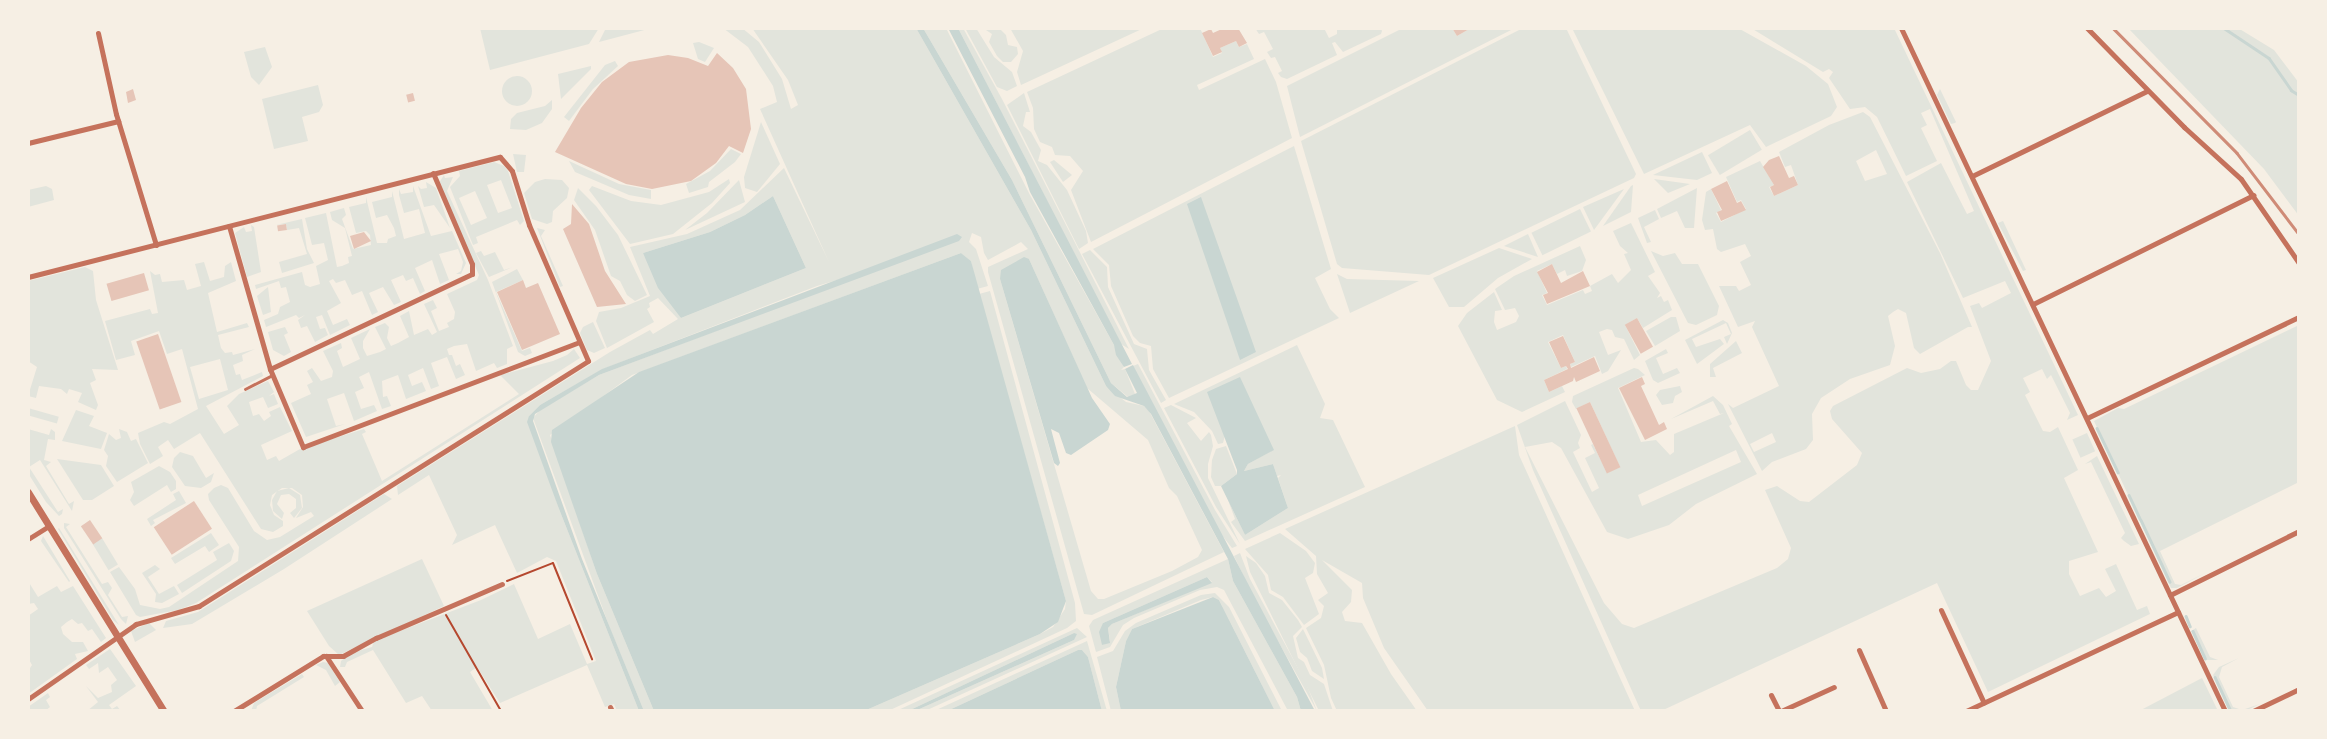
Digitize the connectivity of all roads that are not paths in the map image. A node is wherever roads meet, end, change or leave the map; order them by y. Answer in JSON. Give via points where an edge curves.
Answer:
{"nodes":[{"id":1,"x":1901,"y":28,"type":"edge"},
{"id":2,"x":2087,"y":28,"type":"edge"},
{"id":3,"x":97,"y":31,"type":"edge"},
{"id":4,"x":2147,"y":91,"type":"junction"},
{"id":5,"x":118,"y":121,"type":"junction"},
{"id":6,"x":28,"y":143,"type":"edge"},
{"id":7,"x":433,"y":173,"type":"junction"},
{"id":8,"x":1972,"y":176,"type":"junction"},
{"id":9,"x":2254,"y":195,"type":"junction"},
{"id":10,"x":229,"y":226,"type":"junction"},
{"id":11,"x":156,"y":245,"type":"junction"},
{"id":12,"x":2299,"y":263,"type":"edge"},
{"id":13,"x":28,"y":277,"type":"edge"},
{"id":14,"x":2032,"y":304,"type":"junction"},
{"id":15,"x":2299,"y":317,"type":"edge"},
{"id":16,"x":579,"y":342,"type":"junction"},
{"id":17,"x":271,"y":372,"type":"junction"},
{"id":18,"x":245,"y":388,"type":"dead end"},
{"id":19,"x":2087,"y":418,"type":"junction"},
{"id":20,"x":28,"y":492,"type":"edge"},
{"id":21,"x":49,"y":526,"type":"junction"},
{"id":22,"x":2299,"y":531,"type":"edge"},
{"id":23,"x":28,"y":539,"type":"edge"},
{"id":24,"x":502,"y":584,"type":"road end"},
{"id":25,"x":2170,"y":595,"type":"junction"},
{"id":26,"x":1941,"y":610,"type":"dead end"},
{"id":27,"x":2178,"y":612,"type":"junction"},
{"id":28,"x":117,"y":635,"type":"junction"},
{"id":29,"x":1859,"y":650,"type":"dead end"},
{"id":30,"x":326,"y":656,"type":"junction"},
{"id":31,"x":1834,"y":687,"type":"dead end"},
{"id":32,"x":2299,"y":689,"type":"edge"},
{"id":33,"x":1770,"y":695,"type":"dead end"},
{"id":34,"x":28,"y":699,"type":"edge"},
{"id":35,"x":1984,"y":703,"type":"junction"},
{"id":36,"x":244,"y":709,"type":"edge"},
{"id":37,"x":163,"y":711,"type":"edge"},
{"id":38,"x":234,"y":711,"type":"edge"},
{"id":39,"x":362,"y":711,"type":"edge"},
{"id":40,"x":1780,"y":711,"type":"edge"},
{"id":41,"x":1886,"y":711,"type":"edge"},
{"id":42,"x":1966,"y":711,"type":"edge"},
{"id":43,"x":2225,"y":711,"type":"edge"},
{"id":44,"x":2253,"y":711,"type":"edge"}],
"edges":[{"from":1,"to":8,"type":"street"},
{"from":2,"to":4,"type":"street"},
{"from":3,"to":5,"type":"street"},
{"from":4,"to":8,"type":"street"},
{"from":4,"to":9,"type":"street"},
{"from":5,"to":6,"type":"street"},
{"from":5,"to":11,"type":"street"},
{"from":7,"to":10,"type":"street"},
{"from":7,"to":16,"type":"street","via":[[504,159]]},
{"from":7,"to":17,"type":"street","via":[[472,272]]},
{"from":8,"to":14,"type":"street"},
{"from":9,"to":12,"type":"street"},
{"from":9,"to":14,"type":"street"},
{"from":10,"to":11,"type":"street"},
{"from":10,"to":17,"type":"street"},
{"from":11,"to":13,"type":"street"},
{"from":14,"to":19,"type":"street"},
{"from":15,"to":19,"type":"street"},
{"from":16,"to":17,"type":"street","via":[[303,447]]},
{"from":16,"to":28,"type":"street","via":[[587,361],[199,606],[143,621]]},
{"from":17,"to":18,"type":"lane"},
{"from":19,"to":25,"type":"street"},
{"from":20,"to":21,"type":"street"},
{"from":21,"to":23,"type":"street"},
{"from":21,"to":28,"type":"street"},
{"from":22,"to":25,"type":"street"},
{"from":24,"to":30,"type":"street","via":[[343,656]]},
{"from":25,"to":27,"type":"street"},
{"from":26,"to":35,"type":"street"},
{"from":27,"to":35,"type":"street"},
{"from":27,"to":43,"type":"street"},
{"from":28,"to":34,"type":"street"},
{"from":28,"to":37,"type":"street"},
{"from":29,"to":41,"type":"street"},
{"from":30,"to":36,"type":"street"},
{"from":30,"to":39,"type":"street"},
{"from":31,"to":40,"type":"street"},
{"from":32,"to":44,"type":"street"},
{"from":33,"to":40,"type":"street"},
{"from":35,"to":42,"type":"street"},
{"from":36,"to":38,"type":"street"}]}
